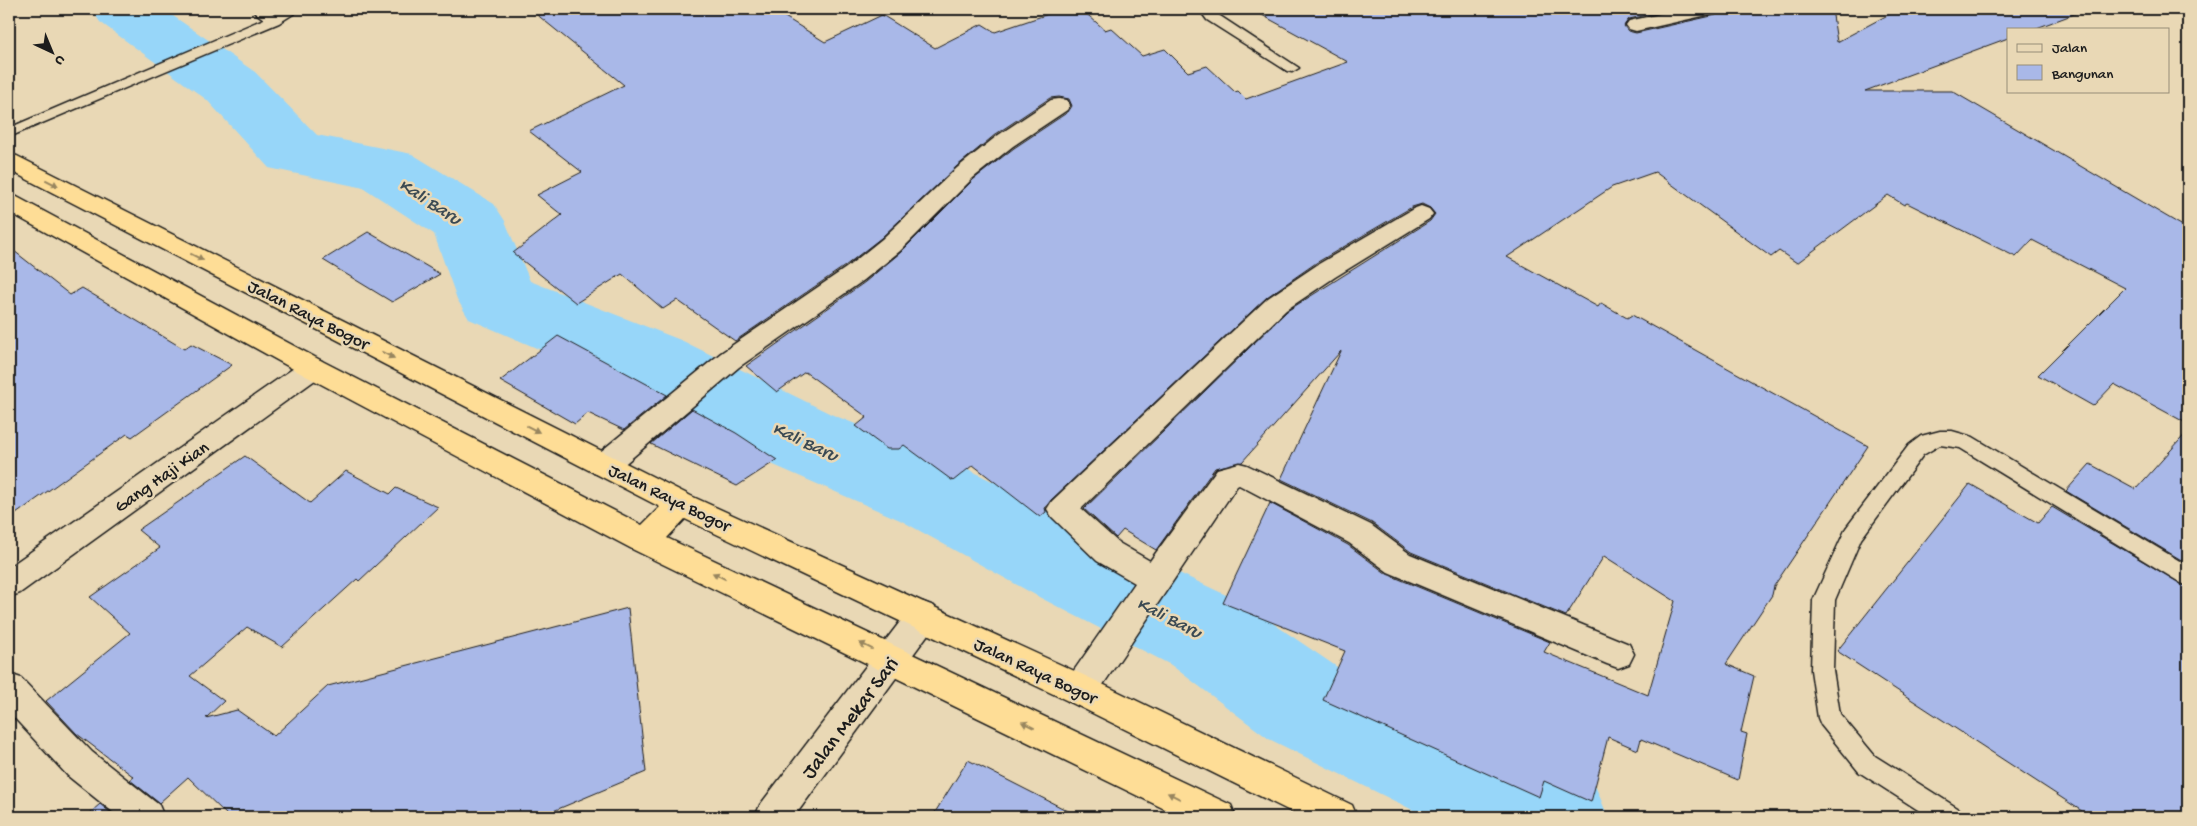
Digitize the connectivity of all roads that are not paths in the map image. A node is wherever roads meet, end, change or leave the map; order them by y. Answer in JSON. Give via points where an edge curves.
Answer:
{"nodes":[{"id":1,"x":256,"y":9,"type":"edge"},
{"id":2,"x":294,"y":9,"type":"edge"},
{"id":3,"x":1205,"y":9,"type":"edge"},
{"id":4,"x":1709,"y":9,"type":"edge"},
{"id":5,"x":274,"y":20,"type":"junction"},
{"id":6,"x":1636,"y":25,"type":"dead end"},
{"id":7,"x":1292,"y":68,"type":"dead end"},
{"id":8,"x":1059,"y":105,"type":"dead end"},
{"id":9,"x":9,"y":133,"type":"edge"},
{"id":10,"x":9,"y":161,"type":"edge"},
{"id":11,"x":9,"y":202,"type":"edge"},
{"id":12,"x":1421,"y":214,"type":"dead end"},
{"id":13,"x":313,"y":368,"type":"junction"},
{"id":14,"x":604,"y":465,"type":"junction"},
{"id":15,"x":680,"y":504,"type":"junction"},
{"id":16,"x":645,"y":541,"type":"junction"},
{"id":17,"x":2188,"y":577,"type":"edge"},
{"id":18,"x":10,"y":581,"type":"edge"},
{"id":19,"x":1154,"y":581,"type":"junction"},
{"id":20,"x":923,"y":616,"type":"junction"},
{"id":21,"x":1618,"y":654,"type":"dead end"},
{"id":22,"x":893,"y":659,"type":"junction"},
{"id":23,"x":9,"y":689,"type":"edge"},
{"id":24,"x":1080,"y":690,"type":"junction"},
{"id":25,"x":146,"y":817,"type":"edge"},
{"id":26,"x":773,"y":817,"type":"edge"},
{"id":27,"x":1218,"y":817,"type":"edge"},
{"id":28,"x":1339,"y":817,"type":"edge"},
{"id":29,"x":1950,"y":817,"type":"edge"}],
"edges":[{"from":1,"to":5,"type":"lane"},
{"from":2,"to":5,"type":"lane"},
{"from":3,"to":7,"type":"lane","via":[[1212,17]]},
{"from":4,"to":6,"type":"street"},
{"from":5,"to":9,"type":"lane"},
{"from":8,"to":14,"type":"street","via":[[965,174],[891,245],[855,274],[730,360]]},
{"from":10,"to":14,"type":"highway","name":"Jalan Raya Bogor","one_way":true},
{"from":11,"to":13,"type":"highway"},
{"from":12,"to":19,"type":"street","via":[[1277,304],[1062,509],[1108,552]]},
{"from":13,"to":16,"type":"highway"},
{"from":13,"to":18,"type":"street","name":"Gang Haji Kian"},
{"from":14,"to":15,"type":"highway","name":"Jalan Raya Bogor"},
{"from":15,"to":16,"type":"highway"},
{"from":15,"to":20,"type":"highway","name":"Jalan Raya Bogor"},
{"from":22,"to":16,"type":"highway","one_way":true},
{"from":17,"to":29,"type":"lane","via":[[1966,442],[1938,438],[1925,441],[1916,450],[1852,534],[1824,600],[1822,670],[1829,718],[1867,764]]},
{"from":19,"to":21,"type":"street","via":[[1227,477],[1239,474],[1360,534],[1400,563]]},
{"from":19,"to":24,"type":"street"},
{"from":20,"to":22,"type":"street","name":"Jalan Mekar Sari"},
{"from":20,"to":24,"type":"highway","name":"Jalan Raya Bogor"},
{"from":22,"to":26,"type":"street","name":"Jalan Mekar Sari"},
{"from":27,"to":22,"type":"highway","one_way":true},
{"from":23,"to":25,"type":"street","via":[[80,764]]},
{"from":24,"to":28,"type":"highway","name":"Jalan Raya Bogor"}]}
